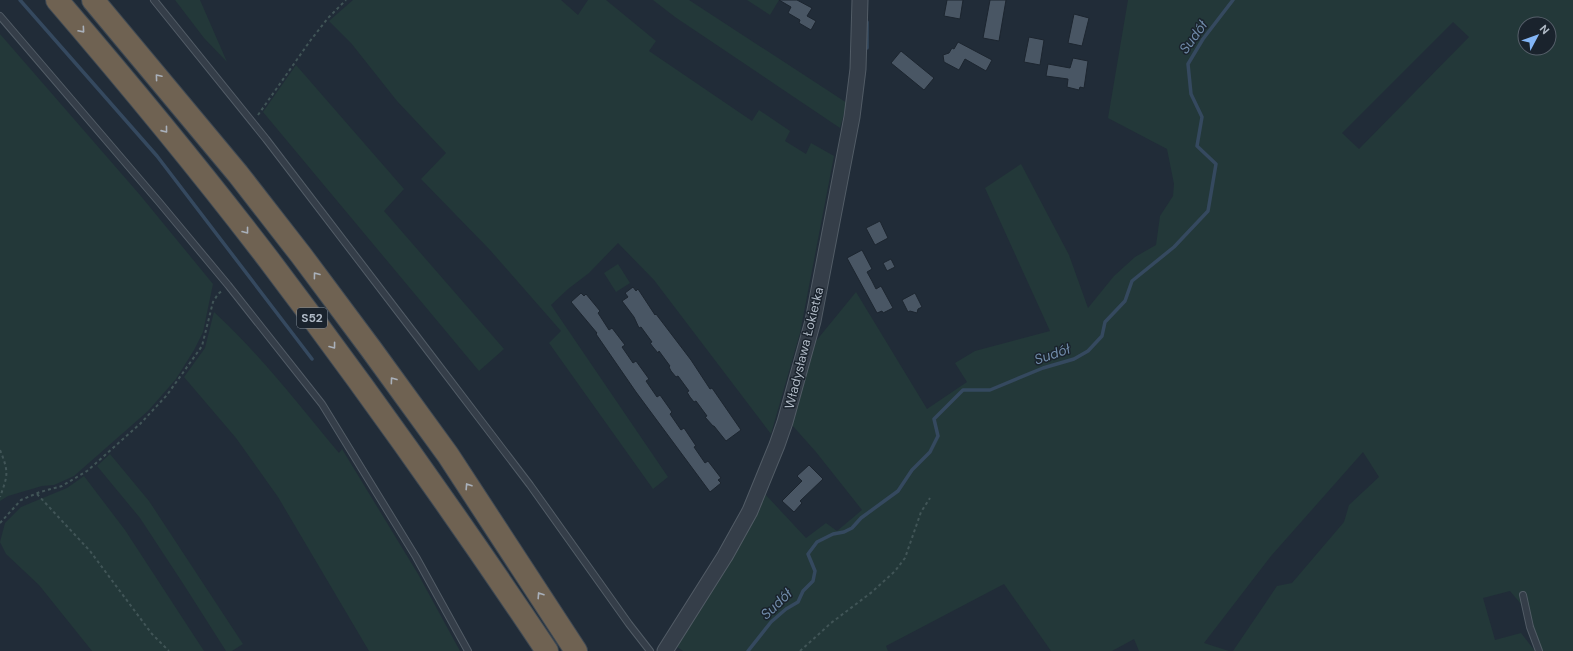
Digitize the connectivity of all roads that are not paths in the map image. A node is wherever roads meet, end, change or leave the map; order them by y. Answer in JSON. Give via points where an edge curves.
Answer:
{"nodes":[{"id":1,"x":57,"y":0,"type":"edge"},
{"id":2,"x":93,"y":0,"type":"edge"},
{"id":3,"x":154,"y":0,"type":"edge"},
{"id":4,"x":860,"y":0,"type":"edge"},
{"id":5,"x":0,"y":16,"type":"edge"},
{"id":6,"x":1523,"y":595,"type":"dead end"},
{"id":7,"x":468,"y":651,"type":"edge"},
{"id":8,"x":547,"y":651,"type":"edge"},
{"id":9,"x":576,"y":651,"type":"edge"},
{"id":10,"x":650,"y":651,"type":"edge"},
{"id":11,"x":665,"y":651,"type":"edge"},
{"id":12,"x":1539,"y":651,"type":"edge"}],
"edges":[{"from":1,"to":8,"type":"highway","number":"S52","one_way":true,"via":[[197,168],[268,259],[424,471]]},
{"from":9,"to":2,"type":"highway","number":"S52","one_way":true,"via":[[448,456],[362,336],[238,174]]},
{"from":3,"to":10,"type":"lane","via":[[271,145],[525,479]]},
{"from":4,"to":11,"type":"street","name":"Władysława Łokietka","via":[[858,69],[838,194],[813,321],[785,422],[750,511]]},
{"from":5,"to":7,"type":"lane","via":[[228,285],[322,404],[416,557]]},
{"from":6,"to":12,"type":"lane","via":[[1530,627]]}]}
